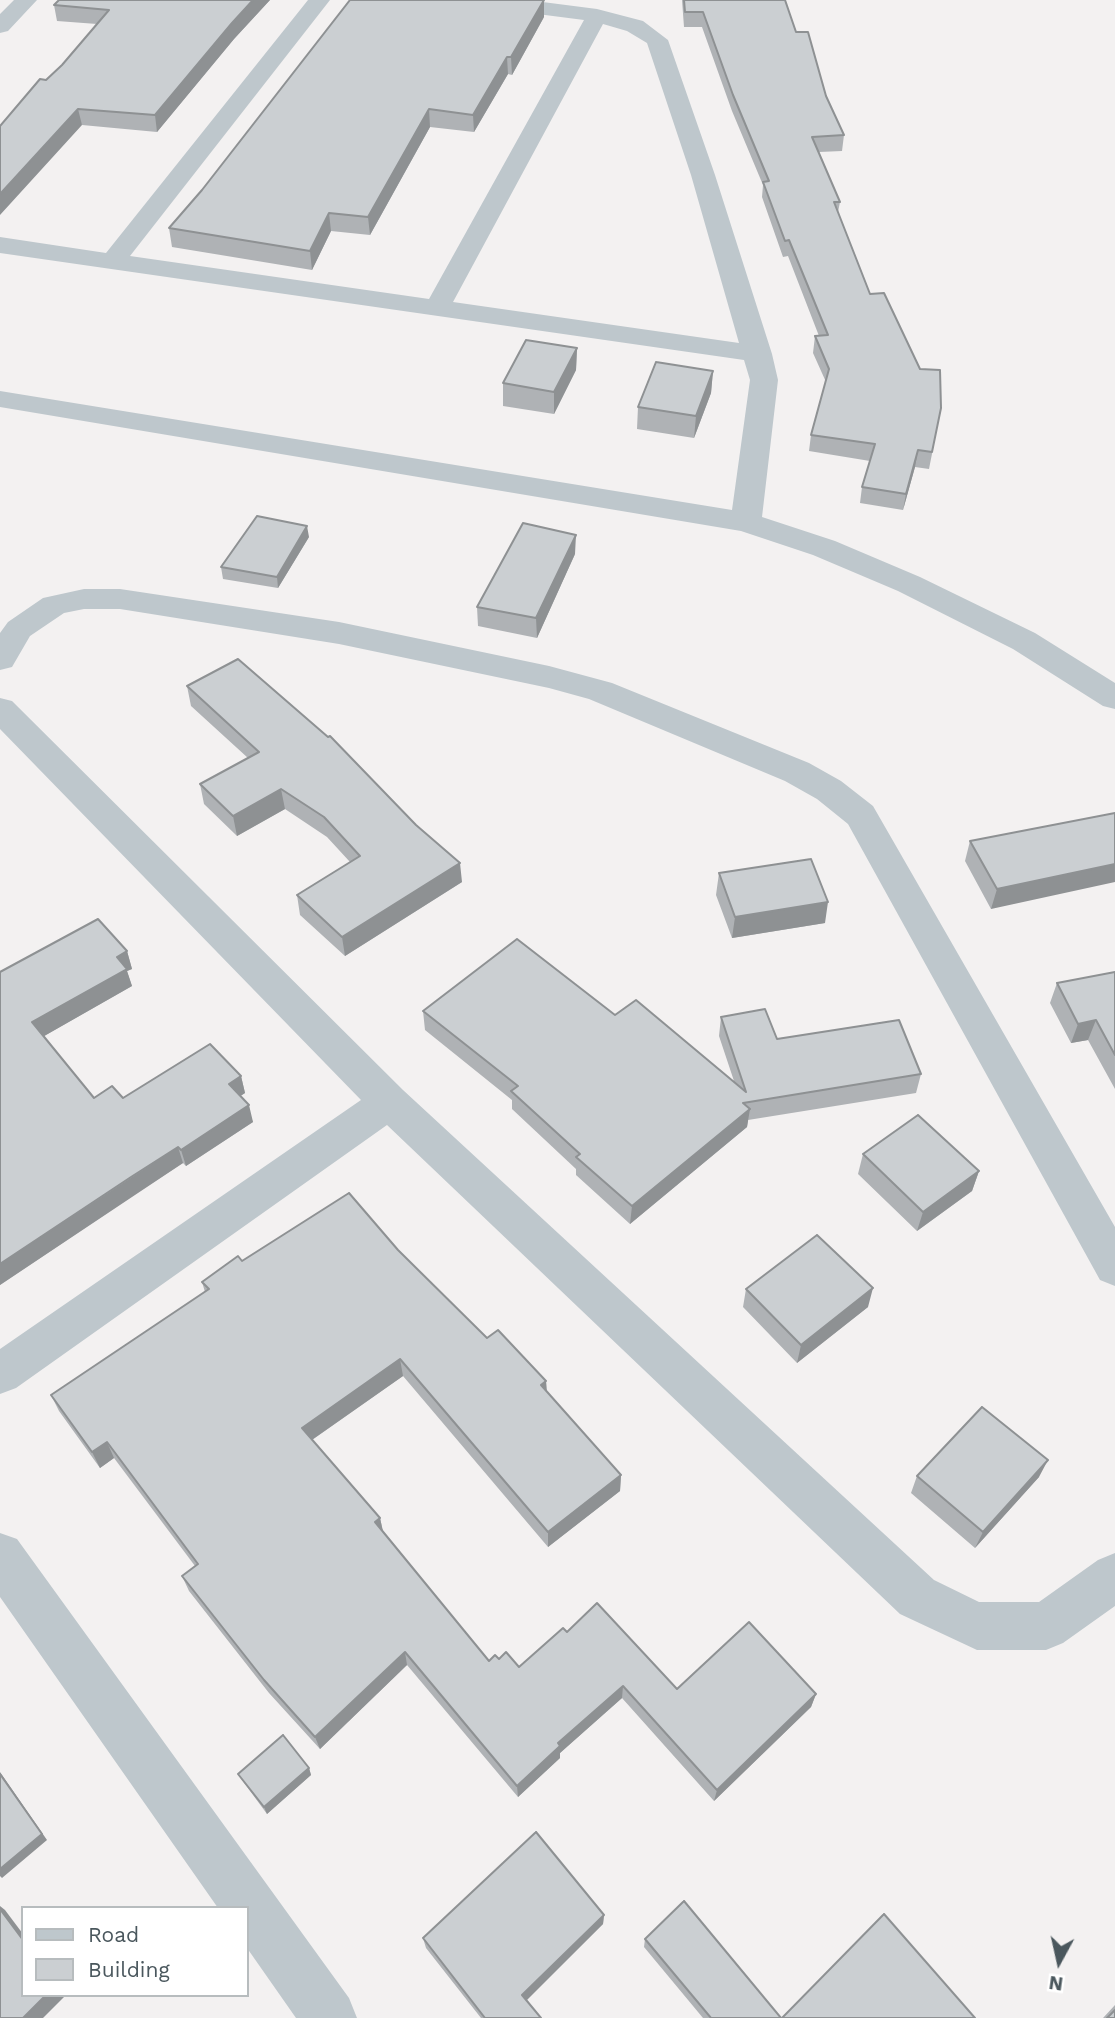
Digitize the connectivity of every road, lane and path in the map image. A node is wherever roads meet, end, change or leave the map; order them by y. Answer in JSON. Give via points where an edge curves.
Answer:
{"nodes":[{"id":1,"x":26,"y":0,"type":"edge"},
{"id":2,"x":319,"y":0,"type":"edge"},
{"id":3,"x":475,"y":0,"type":"edge"},
{"id":4,"x":597,"y":15,"type":"junction"},
{"id":5,"x":0,"y":26,"type":"edge"},
{"id":6,"x":0,"y":245,"type":"edge"},
{"id":7,"x":113,"y":261,"type":"junction"},
{"id":8,"x":438,"y":306,"type":"junction"},
{"id":9,"x":758,"y":354,"type":"junction"},
{"id":10,"x":0,"y":399,"type":"edge"},
{"id":11,"x":746,"y":522,"type":"junction"},
{"id":12,"x":0,"y":659,"type":"edge"},
{"id":13,"x":1115,"y":698,"type":"edge"},
{"id":14,"x":0,"y":709,"type":"edge"},
{"id":15,"x":389,"y":1102,"type":"junction"},
{"id":16,"x":1115,"y":1267,"type":"edge"},
{"id":17,"x":0,"y":1374,"type":"edge"},
{"id":18,"x":0,"y":1556,"type":"edge"},
{"id":19,"x":1115,"y":1577,"type":"edge"},
{"id":20,"x":328,"y":2018,"type":"edge"}],
"edges":[{"from":1,"to":5,"type":"street"},
{"from":2,"to":7,"type":"street"},
{"from":3,"to":4,"type":"street"},
{"from":4,"to":8,"type":"street"},
{"from":4,"to":9,"type":"street","via":[[635,26],[657,40]]},
{"from":6,"to":7,"type":"street"},
{"from":7,"to":8,"type":"street"},
{"from":8,"to":9,"type":"street"},
{"from":9,"to":11,"type":"street","via":[[764,380]]},
{"from":10,"to":11,"type":"street"},
{"from":11,"to":13,"type":"street","via":[[909,584],[1024,641]]},
{"from":12,"to":16,"type":"street","via":[[19,629],[54,605],[120,599],[339,633],[549,677],[600,691],[797,772],[861,815]]},
{"from":14,"to":15,"type":"street"},
{"from":15,"to":17,"type":"street"},
{"from":15,"to":19,"type":"street","via":[[916,1597],[977,1626],[1046,1626]]},
{"from":18,"to":20,"type":"street"}]}
